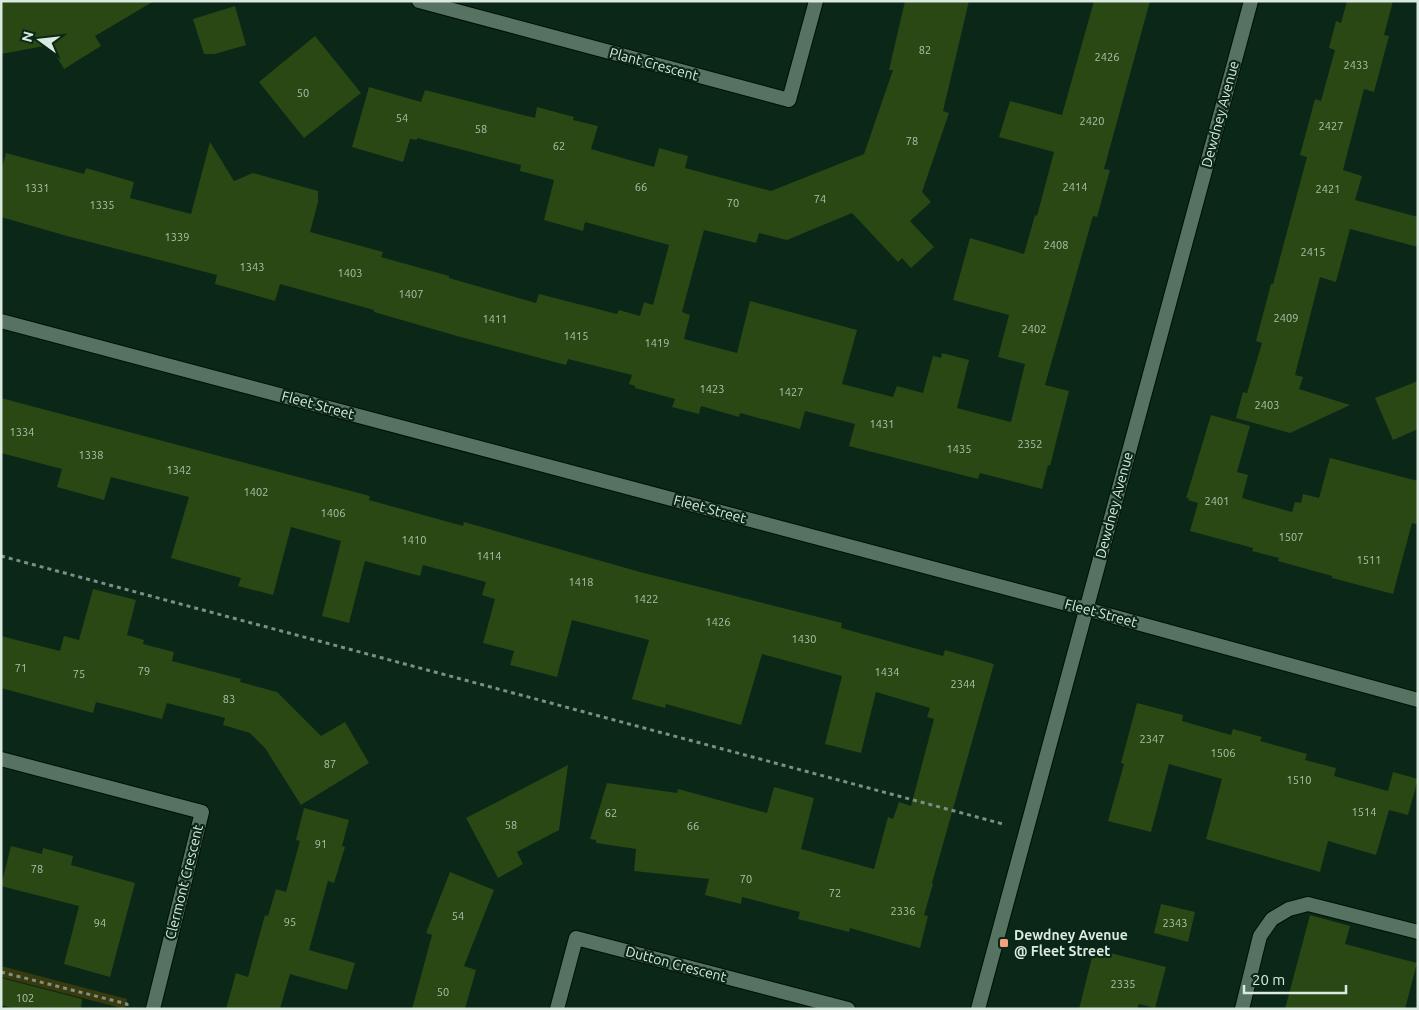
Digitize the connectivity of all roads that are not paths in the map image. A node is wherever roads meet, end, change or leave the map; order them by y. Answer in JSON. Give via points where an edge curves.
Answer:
{"nodes":[{"id":1,"x":419,"y":1,"type":"edge"},
{"id":2,"x":816,"y":1,"type":"edge"},
{"id":3,"x":1251,"y":1,"type":"edge"},
{"id":4,"x":1,"y":321,"type":"edge"},
{"id":5,"x":1086,"y":609,"type":"junction"},
{"id":6,"x":1418,"y":700,"type":"edge"},
{"id":7,"x":1,"y":759,"type":"edge"},
{"id":8,"x":1418,"y":932,"type":"edge"},
{"id":9,"x":153,"y":1009,"type":"edge"},
{"id":10,"x":557,"y":1009,"type":"edge"},
{"id":11,"x":848,"y":1009,"type":"edge"},
{"id":12,"x":978,"y":1009,"type":"edge"},
{"id":13,"x":1242,"y":1009,"type":"edge"}],
"edges":[{"from":1,"to":2,"type":"street","name":"Plant Crescent","via":[[789,100]]},
{"from":3,"to":5,"type":"street","name":"Dewdney Avenue"},
{"from":4,"to":5,"type":"street","name":"Fleet Street"},
{"from":5,"to":6,"type":"street","name":"Fleet Street"},
{"from":5,"to":12,"type":"street","name":"Dewdney Avenue"},
{"from":7,"to":9,"type":"street","name":"Clermont Crescent","via":[[202,812]]},
{"from":8,"to":13,"type":"street","via":[[1308,904],[1289,909],[1272,918],[1260,936]]},
{"from":10,"to":11,"type":"street","name":"Dutton Crescent","via":[[576,938]]}]}
